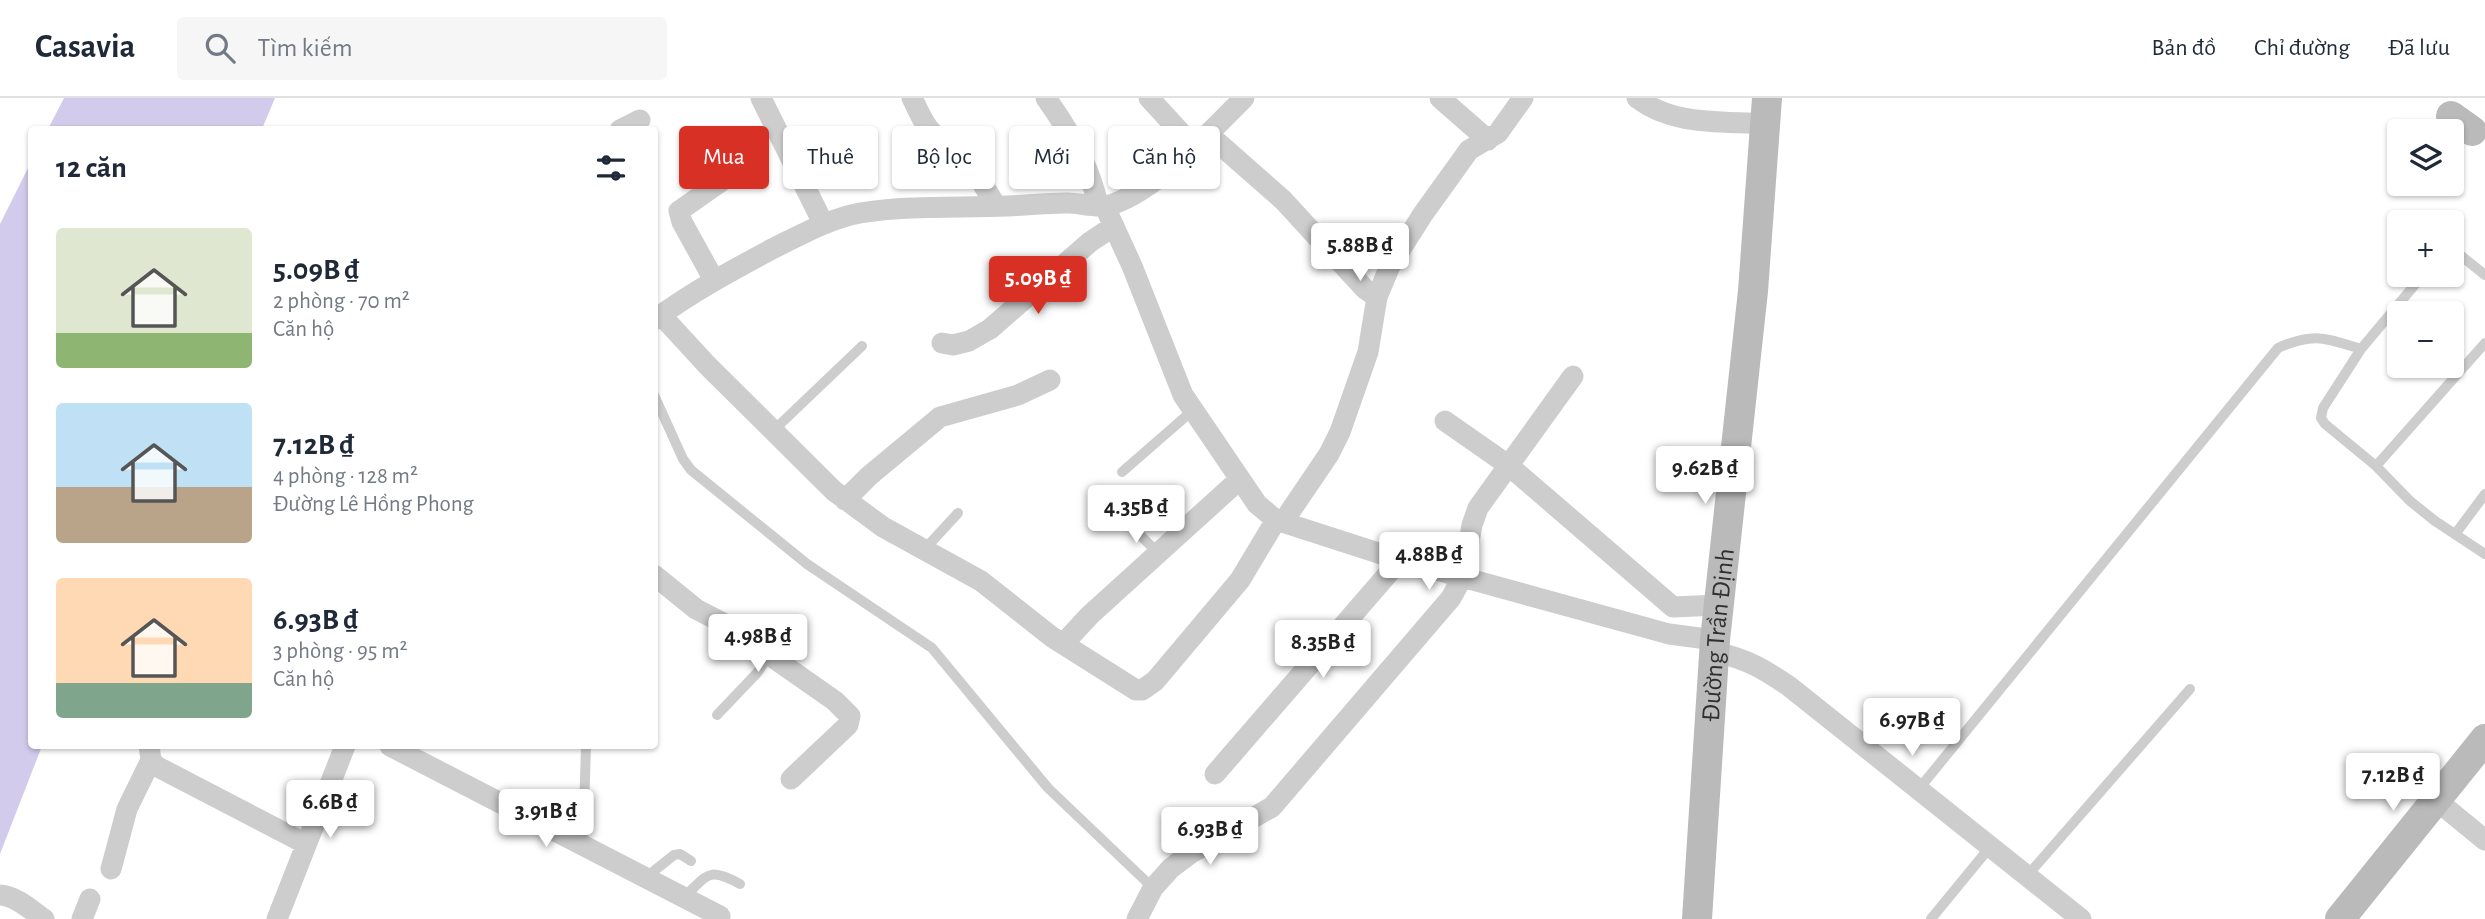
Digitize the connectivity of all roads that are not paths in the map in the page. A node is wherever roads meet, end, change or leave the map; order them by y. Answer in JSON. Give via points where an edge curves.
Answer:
{"nodes":[{"id":1,"x":761,"y":98,"type":"edge"},
{"id":2,"x":912,"y":98,"type":"edge"},
{"id":3,"x":1046,"y":98,"type":"edge"},
{"id":4,"x":1149,"y":98,"type":"edge"},
{"id":5,"x":1244,"y":98,"type":"edge"},
{"id":6,"x":1440,"y":98,"type":"edge"},
{"id":7,"x":1523,"y":98,"type":"edge"},
{"id":8,"x":1637,"y":98,"type":"edge"},
{"id":9,"x":1766,"y":111,"type":"edge"},
{"id":10,"x":640,"y":120,"type":"dead end"},
{"id":11,"x":628,"y":126,"type":"edge"},
{"id":12,"x":1184,"y":126,"type":"edge"},
{"id":13,"x":1215,"y":126,"type":"edge"},
{"id":14,"x":1489,"y":140,"type":"junction"},
{"id":15,"x":1220,"y":154,"type":"edge"},
{"id":16,"x":710,"y":189,"type":"edge"},
{"id":17,"x":1141,"y":189,"type":"edge"},
{"id":18,"x":996,"y":206,"type":"junction"},
{"id":19,"x":1105,"y":213,"type":"junction"},
{"id":20,"x":823,"y":223,"type":"junction"},
{"id":21,"x":2464,"y":258,"type":"edge"},
{"id":22,"x":2485,"y":275,"type":"edge"},
{"id":23,"x":714,"y":280,"type":"junction"},
{"id":24,"x":2413,"y":287,"type":"edge"},
{"id":25,"x":1377,"y":297,"type":"junction"},
{"id":26,"x":658,"y":318,"type":"edge"},
{"id":27,"x":658,"y":321,"type":"edge"},
{"id":28,"x":942,"y":343,"type":"dead end"},
{"id":29,"x":2485,"y":343,"type":"edge"},
{"id":30,"x":862,"y":346,"type":"dead end"},
{"id":31,"x":2361,"y":349,"type":"junction"},
{"id":32,"x":1573,"y":376,"type":"dead end"},
{"id":33,"x":1051,"y":380,"type":"dead end"},
{"id":34,"x":658,"y":404,"type":"edge"},
{"id":35,"x":1192,"y":411,"type":"junction"},
{"id":36,"x":1445,"y":421,"type":"dead end"},
{"id":37,"x":774,"y":430,"type":"junction"},
{"id":38,"x":1508,"y":465,"type":"junction"},
{"id":39,"x":2376,"y":466,"type":"junction"},
{"id":40,"x":1122,"y":472,"type":"dead end"},
{"id":41,"x":1240,"y":479,"type":"junction"},
{"id":42,"x":2485,"y":494,"type":"edge"},
{"id":43,"x":1099,"y":497,"type":"dead end"},
{"id":44,"x":845,"y":499,"type":"junction"},
{"id":45,"x":958,"y":513,"type":"dead end"},
{"id":46,"x":1280,"y":521,"type":"junction"},
{"id":47,"x":2456,"y":533,"type":"junction"},
{"id":48,"x":923,"y":551,"type":"junction"},
{"id":49,"x":1158,"y":553,"type":"junction"},
{"id":50,"x":2485,"y":554,"type":"edge"},
{"id":51,"x":1400,"y":559,"type":"junction"},
{"id":52,"x":1463,"y":576,"type":"junction"},
{"id":53,"x":658,"y":578,"type":"edge"},
{"id":54,"x":1719,"y":605,"type":"junction"},
{"id":55,"x":1064,"y":643,"type":"junction"},
{"id":56,"x":1715,"y":646,"type":"junction"},
{"id":57,"x":769,"y":656,"type":"junction"},
{"id":58,"x":2190,"y":689,"type":"dead end"},
{"id":59,"x":717,"y":716,"type":"dead end"},
{"id":60,"x":2485,"y":739,"type":"edge"},
{"id":61,"x":344,"y":749,"type":"edge"},
{"id":62,"x":396,"y":749,"type":"edge"},
{"id":63,"x":586,"y":749,"type":"edge"},
{"id":64,"x":150,"y":753,"type":"edge"},
{"id":65,"x":1214,"y":774,"type":"dead end"},
{"id":66,"x":790,"y":779,"type":"dead end"},
{"id":67,"x":1918,"y":790,"type":"junction"},
{"id":68,"x":2435,"y":800,"type":"junction"},
{"id":69,"x":2485,"y":840,"type":"edge"},
{"id":70,"x":306,"y":844,"type":"junction"},
{"id":71,"x":583,"y":845,"type":"junction"},
{"id":72,"x":1990,"y":847,"type":"junction"},
{"id":73,"x":691,"y":861,"type":"dead end"},
{"id":74,"x":111,"y":869,"type":"dead end"},
{"id":75,"x":2026,"y":876,"type":"junction"},
{"id":76,"x":646,"y":878,"type":"junction"},
{"id":77,"x":740,"y":884,"type":"dead end"},
{"id":78,"x":1153,"y":888,"type":"junction"},
{"id":79,"x":0,"y":895,"type":"edge"},
{"id":80,"x":684,"y":897,"type":"junction"},
{"id":81,"x":720,"y":916,"type":"dead end"},
{"id":82,"x":44,"y":919,"type":"edge"},
{"id":83,"x":277,"y":919,"type":"edge"},
{"id":84,"x":1138,"y":919,"type":"edge"},
{"id":85,"x":1697,"y":919,"type":"edge"},
{"id":86,"x":1931,"y":919,"type":"edge"},
{"id":87,"x":2081,"y":919,"type":"edge"},
{"id":88,"x":2340,"y":919,"type":"edge"}],
"edges":[{"from":1,"to":20,"type":"street"},
{"from":2,"to":18,"type":"street","via":[[933,133],[958,143]]},
{"from":3,"to":19,"type":"street","via":[[1068,129]]},
{"from":4,"to":12,"type":"street"},
{"from":5,"to":13,"type":"street"},
{"from":6,"to":14,"type":"street"},
{"from":7,"to":14,"type":"street"},
{"from":8,"to":9,"type":"street","via":[[1684,119]]},
{"from":9,"to":54,"type":"main road","name":"Đường Trần Định","via":[[1753,291]]},
{"from":10,"to":11,"type":"street"},
{"from":14,"to":25,"type":"street","via":[[1469,150],[1423,214],[1390,266]]},
{"from":15,"to":25,"type":"street","via":[[1283,200]]},
{"from":16,"to":23,"type":"street","via":[[679,211]]},
{"from":17,"to":19,"type":"street"},
{"from":18,"to":19,"type":"street","via":[[1068,203]]},
{"from":18,"to":20,"type":"street","via":[[903,207]]},
{"from":19,"to":28,"type":"street","via":[[1090,242],[990,329],[969,341]]},
{"from":19,"to":35,"type":"street"},
{"from":20,"to":23,"type":"street"},
{"from":21,"to":22,"type":"lane"},
{"from":23,"to":26,"type":"street"},
{"from":24,"to":31,"type":"lane"},
{"from":25,"to":46,"type":"street","via":[[1367,352],[1340,432]]},
{"from":27,"to":37,"type":"street"},
{"from":29,"to":39,"type":"lane"},
{"from":30,"to":37,"type":"lane"},
{"from":31,"to":39,"type":"lane","via":[[2321,418]]},
{"from":31,"to":67,"type":"lane","via":[[2326,338],[2299,338],[2278,348]]},
{"from":32,"to":38,"type":"street"},
{"from":33,"to":44,"type":"street","via":[[1018,396],[940,417]]},
{"from":34,"to":78,"type":"lane","via":[[691,470],[807,564],[932,648],[1048,788]]},
{"from":35,"to":40,"type":"lane"},
{"from":35,"to":41,"type":"street"},
{"from":36,"to":38,"type":"street"},
{"from":37,"to":44,"type":"street"},
{"from":38,"to":52,"type":"street","via":[[1478,508]]},
{"from":38,"to":54,"type":"street","via":[[1673,607]]},
{"from":39,"to":47,"type":"lane","via":[[2410,501]]},
{"from":41,"to":46,"type":"street","via":[[1257,504]]},
{"from":41,"to":49,"type":"street"},
{"from":42,"to":47,"type":"lane"},
{"from":43,"to":49,"type":"lane"},
{"from":44,"to":48,"type":"street"},
{"from":45,"to":48,"type":"lane"},
{"from":46,"to":51,"type":"street"},
{"from":46,"to":55,"type":"street","via":[[1240,580],[1148,687],[1130,688]]},
{"from":47,"to":50,"type":"lane"},
{"from":48,"to":55,"type":"street","via":[[981,581]]},
{"from":49,"to":55,"type":"street"},
{"from":51,"to":52,"type":"street"},
{"from":51,"to":65,"type":"street"},
{"from":52,"to":56,"type":"street"},
{"from":52,"to":78,"type":"street","via":[[1451,597],[1272,807],[1191,853]]},
{"from":53,"to":57,"type":"street"},
{"from":54,"to":56,"type":"main road","name":"Đường Trần Định"},
{"from":56,"to":67,"type":"street","via":[[1762,667]]},
{"from":56,"to":85,"type":"main road","name":"Đường Trần Định"},
{"from":57,"to":59,"type":"lane"},
{"from":57,"to":66,"type":"street","via":[[850,716],[848,725]]},
{"from":58,"to":75,"type":"lane"},
{"from":60,"to":68,"type":"main road"},
{"from":61,"to":70,"type":"street"},
{"from":62,"to":71,"type":"street"},
{"from":63,"to":71,"type":"lane"},
{"from":64,"to":70,"type":"street","via":[[156,766],[175,778]]},
{"from":64,"to":74,"type":"street","via":[[127,809]]},
{"from":67,"to":72,"type":"street"},
{"from":68,"to":69,"type":"street"},
{"from":68,"to":88,"type":"main road"},
{"from":70,"to":83,"type":"street"},
{"from":71,"to":76,"type":"street"},
{"from":72,"to":75,"type":"street"},
{"from":72,"to":86,"type":"lane"},
{"from":73,"to":76,"type":"lane","via":[[674,855]]},
{"from":75,"to":87,"type":"street"},
{"from":76,"to":80,"type":"street"},
{"from":77,"to":80,"type":"lane","via":[[723,874],[711,874]]},
{"from":78,"to":84,"type":"street"},
{"from":79,"to":82,"type":"street"},
{"from":80,"to":81,"type":"street"}]}
